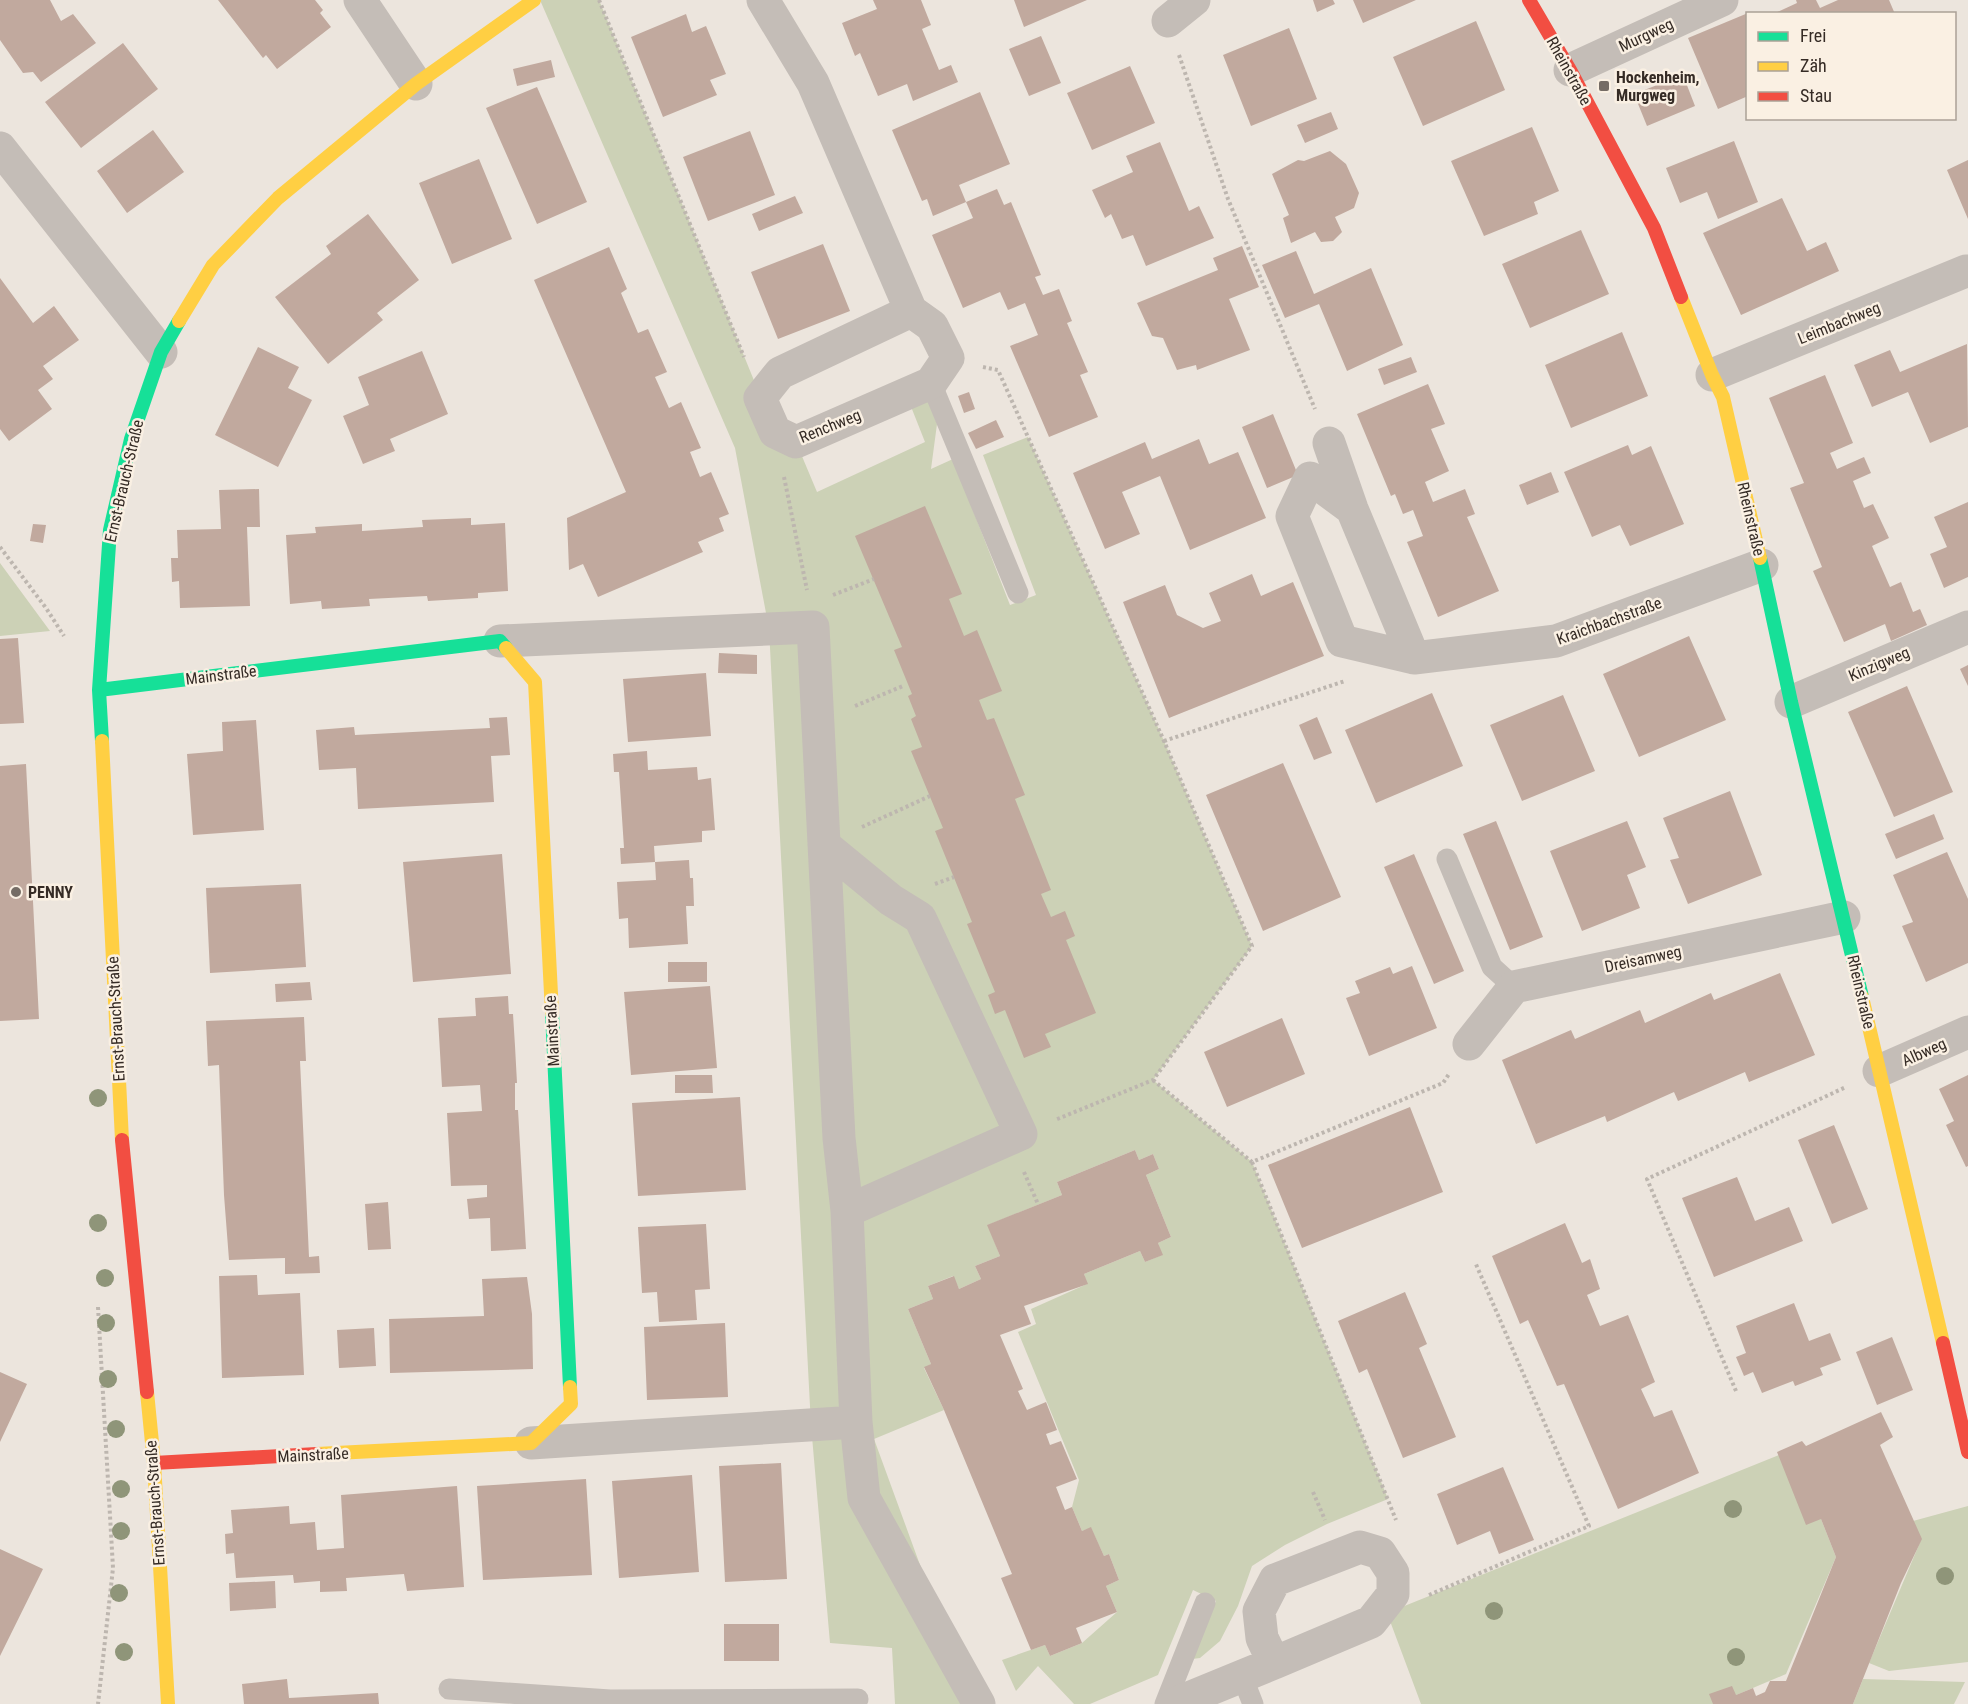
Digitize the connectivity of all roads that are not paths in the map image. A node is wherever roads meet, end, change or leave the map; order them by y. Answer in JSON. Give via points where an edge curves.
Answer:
{"nodes":[{"id":1,"x":360,"y":0,"type":"edge"},
{"id":2,"x":534,"y":0,"type":"edge"},
{"id":3,"x":763,"y":0,"type":"edge"},
{"id":4,"x":1194,"y":0,"type":"edge"},
{"id":5,"x":1529,"y":0,"type":"edge"},
{"id":6,"x":1722,"y":0,"type":"edge"},
{"id":7,"x":1168,"y":21,"type":"road end"},
{"id":8,"x":1570,"y":70,"type":"junction"},
{"id":9,"x":417,"y":84,"type":"junction"},
{"id":10,"x":0,"y":148,"type":"edge"},
{"id":11,"x":1966,"y":272,"type":"dead end"},
{"id":12,"x":911,"y":311,"type":"junction"},
{"id":13,"x":162,"y":352,"type":"junction"},
{"id":14,"x":939,"y":371,"type":"junction"},
{"id":15,"x":1712,"y":375,"type":"junction"},
{"id":16,"x":1329,"y":443,"type":"road end"},
{"id":17,"x":1352,"y":508,"type":"junction"},
{"id":18,"x":1762,"y":565,"type":"junction"},
{"id":19,"x":1018,"y":593,"type":"dead end"},
{"id":20,"x":1968,"y":627,"type":"edge"},
{"id":21,"x":500,"y":641,"type":"junction"},
{"id":22,"x":1414,"y":658,"type":"junction"},
{"id":23,"x":99,"y":690,"type":"junction"},
{"id":24,"x":1791,"y":702,"type":"junction"},
{"id":25,"x":824,"y":846,"type":"junction"},
{"id":26,"x":1447,"y":859,"type":"dead end"},
{"id":27,"x":1844,"y":917,"type":"junction"},
{"id":28,"x":1514,"y":987,"type":"junction"},
{"id":29,"x":1968,"y":1032,"type":"edge"},
{"id":30,"x":1469,"y":1044,"type":"road end"},
{"id":31,"x":1879,"y":1071,"type":"junction"},
{"id":32,"x":847,"y":1211,"type":"junction"},
{"id":33,"x":856,"y":1422,"type":"junction"},
{"id":34,"x":531,"y":1443,"type":"junction"},
{"id":35,"x":1968,"y":1452,"type":"edge"},
{"id":36,"x":154,"y":1463,"type":"junction"},
{"id":37,"x":1205,"y":1603,"type":"dead end"},
{"id":38,"x":1274,"y":1663,"type":"dead end"},
{"id":39,"x":1242,"y":1676,"type":"dead end"},
{"id":40,"x":449,"y":1689,"type":"dead end"},
{"id":41,"x":858,"y":1699,"type":"dead end"},
{"id":42,"x":166,"y":1700,"type":"edge"},
{"id":43,"x":610,"y":1702,"type":"edge"},
{"id":44,"x":979,"y":1704,"type":"edge"},
{"id":45,"x":1165,"y":1704,"type":"edge"},
{"id":46,"x":1174,"y":1704,"type":"edge"},
{"id":47,"x":1253,"y":1704,"type":"edge"}],
"edges":[{"from":1,"to":9,"type":"street"},
{"from":2,"to":9,"type":"street","name":"Ernst-Brauch-Straße"},
{"from":3,"to":12,"type":"street","via":[[813,83]]},
{"from":4,"to":7,"type":"street"},
{"from":5,"to":8,"type":"street","name":"Rheinstraße"},
{"from":6,"to":8,"type":"street","name":"Murgweg"},
{"from":8,"to":15,"type":"street","name":"Rheinstraße","via":[[1654,228]]},
{"from":9,"to":13,"type":"street","name":"Ernst-Brauch-Straße","via":[[278,198],[213,265]]},
{"from":10,"to":13,"type":"street"},
{"from":11,"to":15,"type":"street","name":"Leimbachweg"},
{"from":12,"to":14,"type":"street","via":[[932,326]]},
{"from":12,"to":14,"type":"street","name":"Renchweg","via":[[780,374],[760,398],[775,432],[796,442]]},
{"from":13,"to":23,"type":"street","name":"Ernst-Brauch-Straße","via":[[131,439],[110,530]]},
{"from":14,"to":19,"type":"lane"},
{"from":15,"to":18,"type":"street","name":"Rheinstraße","via":[[1723,397]]},
{"from":16,"to":17,"type":"street"},
{"from":17,"to":22,"type":"street"},
{"from":17,"to":22,"type":"street","name":"Kraichbachstraße","via":[[1311,478],[1292,516],[1342,641]]},
{"from":18,"to":22,"type":"street","name":"Kraichbachstraße","via":[[1556,641]]},
{"from":18,"to":24,"type":"street","name":"Rheinstraße"},
{"from":20,"to":24,"type":"street","name":"Kinzigweg"},
{"from":21,"to":23,"type":"street","name":"Mainstraße"},
{"from":21,"to":25,"type":"street","via":[[811,615]]},
{"from":21,"to":34,"type":"street","name":"Mainstraße","via":[[535,682],[571,1404]]},
{"from":23,"to":36,"type":"street","name":"Ernst-Brauch-Straße","via":[[122,1138]]},
{"from":24,"to":27,"type":"street","name":"Rheinstraße"},
{"from":25,"to":32,"type":"street","via":[[839,1138]]},
{"from":25,"to":32,"type":"street","via":[[920,918],[1021,1134]]},
{"from":26,"to":28,"type":"lane","via":[[1492,967]]},
{"from":27,"to":28,"type":"street","name":"Dreisamweg"},
{"from":27,"to":31,"type":"street","name":"Rheinstraße"},
{"from":28,"to":30,"type":"street"},
{"from":29,"to":31,"type":"street","name":"Albweg"},
{"from":31,"to":35,"type":"street","name":"Rheinstraße"},
{"from":32,"to":33,"type":"street"},
{"from":33,"to":34,"type":"street"},
{"from":33,"to":44,"type":"street","via":[[864,1498]]},
{"from":34,"to":36,"type":"street","name":"Mainstraße"},
{"from":36,"to":42,"type":"street","name":"Ernst-Brauch-Straße"},
{"from":37,"to":45,"type":"lane"},
{"from":38,"to":46,"type":"street"},
{"from":39,"to":47,"type":"lane"},
{"from":40,"to":43,"type":"lane"},
{"from":41,"to":43,"type":"lane"}]}
